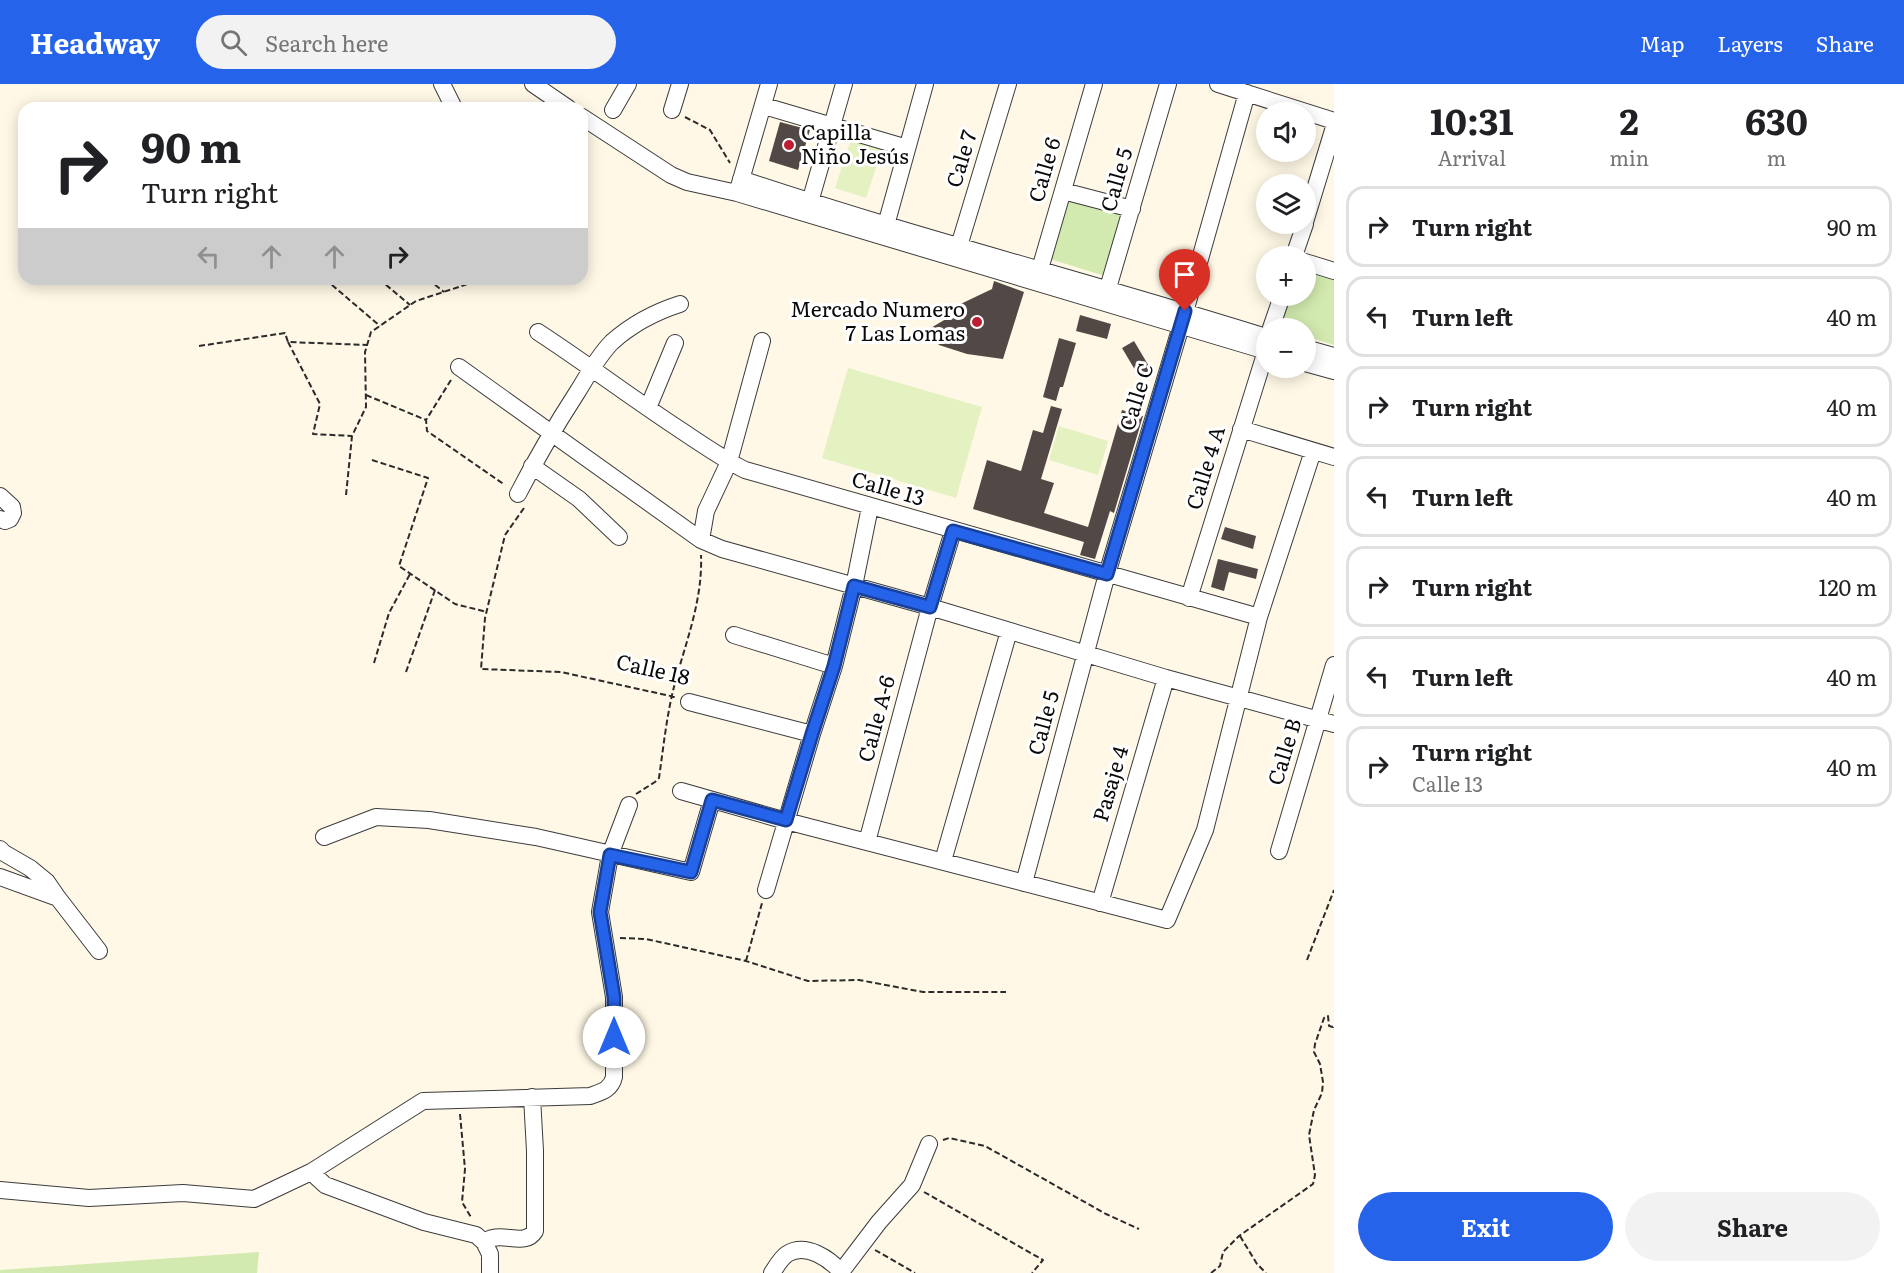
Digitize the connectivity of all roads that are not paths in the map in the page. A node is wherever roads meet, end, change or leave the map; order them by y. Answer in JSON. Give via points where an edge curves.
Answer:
{"nodes":[{"id":1,"x":442,"y":84,"type":"edge"},
{"id":2,"x":532,"y":84,"type":"edge"},
{"id":3,"x":628,"y":84,"type":"edge"},
{"id":4,"x":680,"y":84,"type":"edge"},
{"id":5,"x":769,"y":84,"type":"edge"},
{"id":6,"x":844,"y":84,"type":"edge"},
{"id":7,"x":925,"y":84,"type":"edge"},
{"id":8,"x":1008,"y":84,"type":"edge"},
{"id":9,"x":1094,"y":84,"type":"edge"},
{"id":10,"x":1168,"y":84,"type":"edge"},
{"id":11,"x":1218,"y":84,"type":"edge"},
{"id":12,"x":1247,"y":93,"type":"junction"},
{"id":13,"x":451,"y":102,"type":"edge"},
{"id":14,"x":559,"y":102,"type":"edge"},
{"id":15,"x":764,"y":106,"type":"junction"},
{"id":16,"x":613,"y":110,"type":"dead end"},
{"id":17,"x":672,"y":110,"type":"road end"},
{"id":18,"x":588,"y":121,"type":"edge"},
{"id":19,"x":1334,"y":121,"type":"edge"},
{"id":20,"x":832,"y":125,"type":"junction"},
{"id":21,"x":1334,"y":127,"type":"edge"},
{"id":22,"x":907,"y":148,"type":"junction"},
{"id":23,"x":739,"y":186,"type":"junction"},
{"id":24,"x":1316,"y":187,"type":"edge"},
{"id":25,"x":1063,"y":191,"type":"junction"},
{"id":26,"x":810,"y":202,"type":"junction"},
{"id":27,"x":1132,"y":209,"type":"junction"},
{"id":28,"x":885,"y":225,"type":"junction"},
{"id":29,"x":959,"y":246,"type":"junction"},
{"id":30,"x":1316,"y":265,"type":"edge"},
{"id":31,"x":1040,"y":268,"type":"junction"},
{"id":32,"x":1334,"y":271,"type":"edge"},
{"id":33,"x":1108,"y":288,"type":"junction"},
{"id":34,"x":680,"y":304,"type":"dead end"},
{"id":35,"x":1183,"y":319,"type":"junction"},
{"id":36,"x":538,"y":332,"type":"dead end"},
{"id":37,"x":1256,"y":335,"type":"edge"},
{"id":38,"x":762,"y":341,"type":"dead end"},
{"id":39,"x":675,"y":343,"type":"dead end"},
{"id":40,"x":1256,"y":347,"type":"edge"},
{"id":41,"x":1316,"y":351,"type":"edge"},
{"id":42,"x":1334,"y":356,"type":"edge"},
{"id":43,"x":1316,"y":366,"type":"edge"},
{"id":44,"x":459,"y":367,"type":"road end"},
{"id":45,"x":592,"y":368,"type":"junction"},
{"id":46,"x":1334,"y":371,"type":"edge"},
{"id":47,"x":1257,"y":378,"type":"edge"},
{"id":48,"x":648,"y":408,"type":"junction"},
{"id":49,"x":1241,"y":429,"type":"junction"},
{"id":50,"x":552,"y":432,"type":"junction"},
{"id":51,"x":1313,"y":451,"type":"junction"},
{"id":52,"x":1334,"y":457,"type":"edge"},
{"id":53,"x":729,"y":462,"type":"junction"},
{"id":54,"x":532,"y":466,"type":"junction"},
{"id":55,"x":518,"y":494,"type":"road end"},
{"id":56,"x":0,"y":496,"type":"edge"},
{"id":57,"x":870,"y":507,"type":"junction"},
{"id":58,"x":0,"y":519,"type":"edge"},
{"id":59,"x":953,"y":531,"type":"junction"},
{"id":60,"x":619,"y":537,"type":"dead end"},
{"id":61,"x":700,"y":540,"type":"junction"},
{"id":62,"x":1107,"y":574,"type":"junction"},
{"id":63,"x":854,"y":586,"type":"junction"},
{"id":64,"x":1189,"y":598,"type":"junction"},
{"id":65,"x":930,"y":607,"type":"junction"},
{"id":66,"x":1259,"y":617,"type":"junction"},
{"id":67,"x":1009,"y":631,"type":"junction"},
{"id":68,"x":734,"y":635,"type":"dead end"},
{"id":69,"x":1086,"y":654,"type":"junction"},
{"id":70,"x":1334,"y":665,"type":"edge"},
{"id":71,"x":834,"y":666,"type":"junction"},
{"id":72,"x":1166,"y":678,"type":"junction"},
{"id":73,"x":1238,"y":698,"type":"junction"},
{"id":74,"x":689,"y":702,"type":"road end"},
{"id":75,"x":1326,"y":722,"type":"edge"},
{"id":76,"x":812,"y":734,"type":"junction"},
{"id":77,"x":681,"y":791,"type":"dead end"},
{"id":78,"x":712,"y":800,"type":"junction"},
{"id":79,"x":629,"y":806,"type":"road end"},
{"id":80,"x":786,"y":820,"type":"junction"},
{"id":81,"x":324,"y":837,"type":"dead end"},
{"id":82,"x":867,"y":842,"type":"junction"},
{"id":83,"x":0,"y":849,"type":"edge"},
{"id":84,"x":1278,"y":851,"type":"dead end"},
{"id":85,"x":610,"y":855,"type":"junction"},
{"id":86,"x":943,"y":861,"type":"junction"},
{"id":87,"x":0,"y":877,"type":"edge"},
{"id":88,"x":1024,"y":883,"type":"junction"},
{"id":89,"x":766,"y":890,"type":"road end"},
{"id":90,"x":58,"y":898,"type":"junction"},
{"id":91,"x":1100,"y":903,"type":"junction"},
{"id":92,"x":99,"y":951,"type":"dead end"},
{"id":93,"x":532,"y":1097,"type":"junction"},
{"id":94,"x":929,"y":1144,"type":"road end"},
{"id":95,"x":311,"y":1172,"type":"junction"},
{"id":96,"x":0,"y":1190,"type":"edge"},
{"id":97,"x":484,"y":1242,"type":"junction"},
{"id":98,"x":842,"y":1272,"type":"edge"},
{"id":99,"x":490,"y":1273,"type":"edge"},
{"id":100,"x":772,"y":1273,"type":"edge"}],
"edges":[{"from":1,"to":13,"type":"street"},
{"from":2,"to":14,"type":"street"},
{"from":3,"to":16,"type":"street"},
{"from":4,"to":17,"type":"street"},
{"from":5,"to":15,"type":"street"},
{"from":6,"to":20,"type":"street"},
{"from":7,"to":22,"type":"street"},
{"from":8,"to":29,"type":"street","name":"Cale 7"},
{"from":9,"to":25,"type":"street","name":"Calle 6"},
{"from":10,"to":27,"type":"street","name":"Calle 5"},
{"from":11,"to":12,"type":"street"},
{"from":12,"to":19,"type":"street"},
{"from":12,"to":35,"type":"street","name":"Calle C"},
{"from":15,"to":20,"type":"street"},
{"from":15,"to":23,"type":"street"},
{"from":18,"to":23,"type":"street","via":[[687,182]]},
{"from":20,"to":22,"type":"street"},
{"from":20,"to":26,"type":"street"},
{"from":21,"to":24,"type":"street"},
{"from":22,"to":28,"type":"street"},
{"from":23,"to":26,"type":"street"},
{"from":23,"to":35,"type":"street"},
{"from":25,"to":27,"type":"street"},
{"from":25,"to":31,"type":"street","name":"Calle 6"},
{"from":26,"to":28,"type":"street"},
{"from":27,"to":33,"type":"street","name":"Calle 5"},
{"from":28,"to":29,"type":"street"},
{"from":29,"to":31,"type":"street"},
{"from":30,"to":32,"type":"street"},
{"from":31,"to":33,"type":"street"},
{"from":33,"to":35,"type":"street"},
{"from":34,"to":45,"type":"street","via":[[627,330]]},
{"from":35,"to":37,"type":"street"},
{"from":35,"to":40,"type":"street"},
{"from":35,"to":62,"type":"street","name":"Calle C"},
{"from":36,"to":45,"type":"street","name":"Calle 13"},
{"from":38,"to":53,"type":"street"},
{"from":39,"to":48,"type":"street"},
{"from":41,"to":42,"type":"street"},
{"from":43,"to":46,"type":"street"},
{"from":44,"to":50,"type":"street"},
{"from":45,"to":48,"type":"street","name":"Calle 13"},
{"from":45,"to":50,"type":"street"},
{"from":47,"to":49,"type":"street","name":"Calle 4 A"},
{"from":48,"to":53,"type":"street","name":"Calle 13"},
{"from":49,"to":51,"type":"street"},
{"from":49,"to":64,"type":"street","name":"Calle 4 A"},
{"from":50,"to":54,"type":"street"},
{"from":50,"to":61,"type":"street"},
{"from":51,"to":52,"type":"street"},
{"from":51,"to":66,"type":"street"},
{"from":53,"to":57,"type":"street","name":"Calle 13"},
{"from":53,"to":61,"type":"street","via":[[706,511]]},
{"from":54,"to":55,"type":"street"},
{"from":54,"to":60,"type":"street","via":[[579,499]]},
{"from":56,"to":58,"type":"street","via":[[13,513],[10,519]]},
{"from":57,"to":59,"type":"street","name":"Calle 13"},
{"from":57,"to":63,"type":"street"},
{"from":59,"to":62,"type":"street","name":"Calle 13"},
{"from":59,"to":65,"type":"street","name":"Calle A-6"},
{"from":61,"to":63,"type":"street"},
{"from":62,"to":64,"type":"street","name":"Calle 13"},
{"from":62,"to":69,"type":"street","name":"Calle 5"},
{"from":63,"to":65,"type":"street"},
{"from":63,"to":71,"type":"street"},
{"from":64,"to":66,"type":"street","name":"Calle 13"},
{"from":65,"to":67,"type":"street"},
{"from":65,"to":82,"type":"street","name":"Calle A-6"},
{"from":66,"to":73,"type":"street"},
{"from":67,"to":69,"type":"street"},
{"from":67,"to":86,"type":"street"},
{"from":68,"to":71,"type":"street"},
{"from":69,"to":72,"type":"street"},
{"from":69,"to":88,"type":"street","name":"Calle 5"},
{"from":70,"to":75,"type":"street","name":"Calle B"},
{"from":71,"to":76,"type":"street"},
{"from":72,"to":73,"type":"street"},
{"from":72,"to":91,"type":"street","name":"Pasaje 4"},
{"from":73,"to":75,"type":"street"},
{"from":73,"to":91,"type":"street","via":[[1205,830],[1167,920]]},
{"from":74,"to":76,"type":"street","name":"Calle 18"},
{"from":75,"to":84,"type":"street","name":"Calle B"},
{"from":76,"to":80,"type":"street"},
{"from":77,"to":78,"type":"street"},
{"from":78,"to":80,"type":"street"},
{"from":78,"to":85,"type":"street","via":[[691,872]]},
{"from":79,"to":85,"type":"street"},
{"from":80,"to":82,"type":"street"},
{"from":80,"to":89,"type":"street"},
{"from":81,"to":85,"type":"street","via":[[376,817],[386,817],[525,836]]},
{"from":82,"to":86,"type":"street"},
{"from":83,"to":90,"type":"street","via":[[47,882]]},
{"from":85,"to":93,"type":"street","via":[[600,912],[614,997],[612,1085],[590,1096]]},
{"from":86,"to":88,"type":"street"},
{"from":87,"to":90,"type":"street"},
{"from":88,"to":91,"type":"street"},
{"from":90,"to":92,"type":"street"},
{"from":93,"to":95,"type":"street","via":[[423,1101]]},
{"from":93,"to":97,"type":"street","via":[[535,1231],[526,1239],[493,1238]]},
{"from":94,"to":98,"type":"street","via":[[912,1185]]},
{"from":95,"to":96,"type":"street","via":[[254,1199],[183,1193],[89,1198]]},
{"from":95,"to":97,"type":"street","via":[[325,1185],[424,1222],[476,1235]]},
{"from":97,"to":99,"type":"street","via":[[490,1254]]},
{"from":98,"to":100,"type":"street","via":[[827,1257],[803,1250],[787,1253]]}]}
